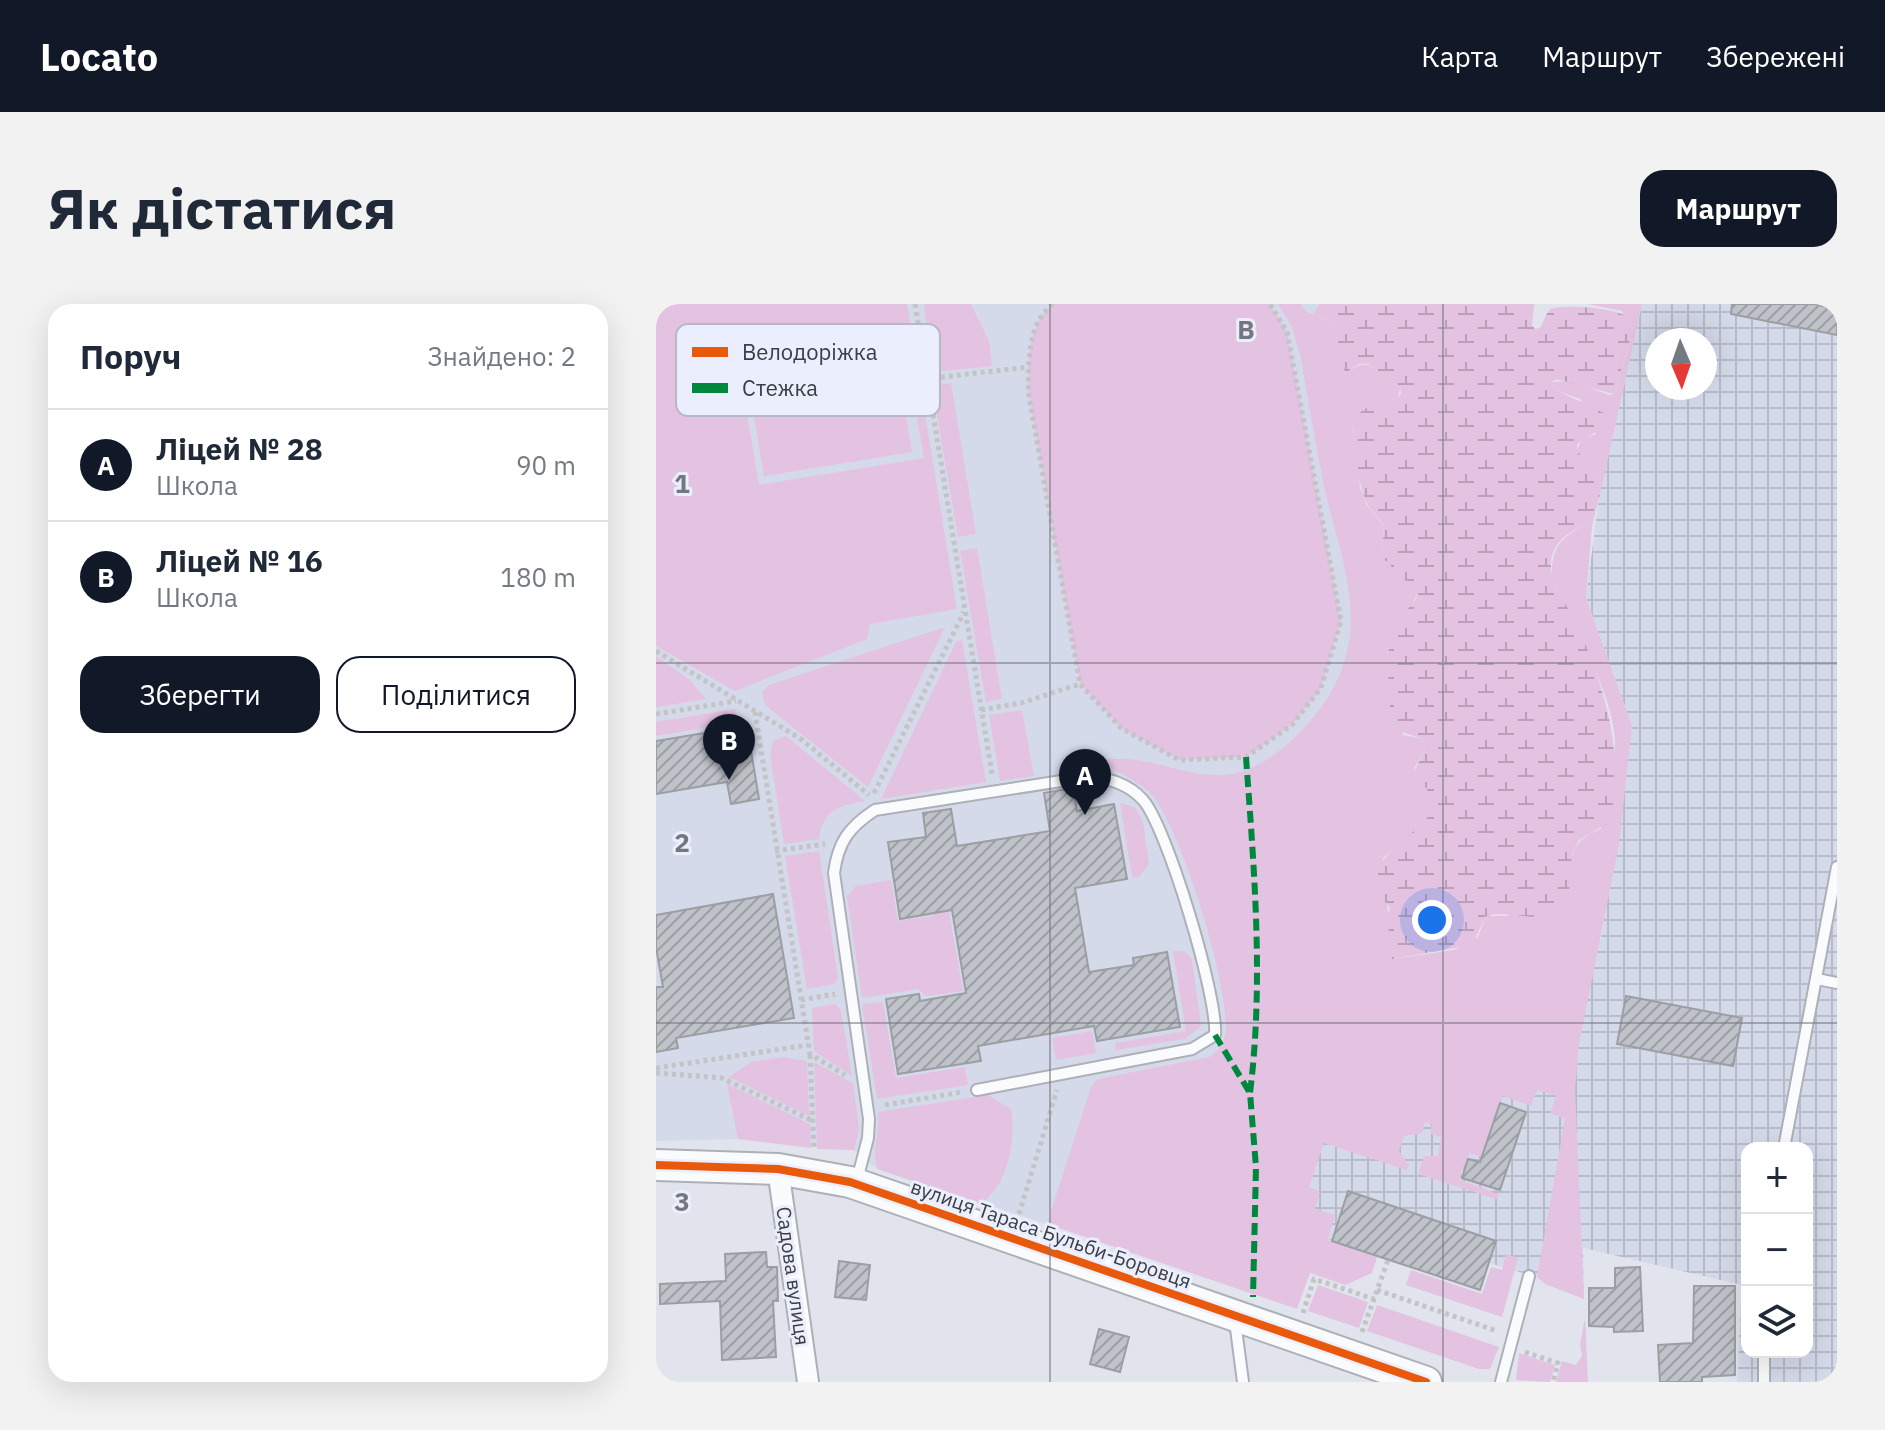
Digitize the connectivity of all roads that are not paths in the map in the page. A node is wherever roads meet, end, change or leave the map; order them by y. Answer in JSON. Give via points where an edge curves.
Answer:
{"nodes":[{"id":1,"x":1837,"y":867,"type":"edge"},
{"id":2,"x":1817,"y":979,"type":"junction"},
{"id":3,"x":1837,"y":983,"type":"edge"},
{"id":4,"x":977,"y":1090,"type":"road end"},
{"id":5,"x":1785,"y":1142,"type":"edge"},
{"id":6,"x":656,"y":1165,"type":"edge"},
{"id":7,"x":778,"y":1169,"type":"junction"},
{"id":8,"x":856,"y":1184,"type":"junction"},
{"id":9,"x":1529,"y":1276,"type":"dead end"},
{"id":10,"x":1234,"y":1314,"type":"junction"},
{"id":11,"x":1764,"y":1358,"type":"edge"},
{"id":12,"x":808,"y":1382,"type":"edge"},
{"id":13,"x":1243,"y":1382,"type":"edge"},
{"id":14,"x":1426,"y":1382,"type":"edge"},
{"id":15,"x":1501,"y":1382,"type":"edge"},
{"id":16,"x":1764,"y":1382,"type":"edge"}],
"edges":[{"from":1,"to":2,"type":"lane"},
{"from":2,"to":3,"type":"lane"},
{"from":2,"to":5,"type":"lane"},
{"from":4,"to":8,"type":"lane","via":[[1206,1043],[1215,1035],[1206,969],[1152,814],[1134,792],[1102,777],[875,810],[847,831],[834,873],[868,1108],[868,1138]]},
{"from":6,"to":7,"type":"street","name":"вулиця Тараса Бульби-Боровця"},
{"from":7,"to":8,"type":"street","name":"вулиця Тараса Бульби-Боровця"},
{"from":7,"to":12,"type":"street","name":"Садова вулиця"},
{"from":8,"to":10,"type":"street","name":"вулиця Тараса Бульби-Боровця"},
{"from":9,"to":15,"type":"lane"},
{"from":10,"to":13,"type":"lane"},
{"from":10,"to":14,"type":"street","name":"вулиця Тараса Бульби-Боровця"},
{"from":11,"to":16,"type":"lane"}]}
